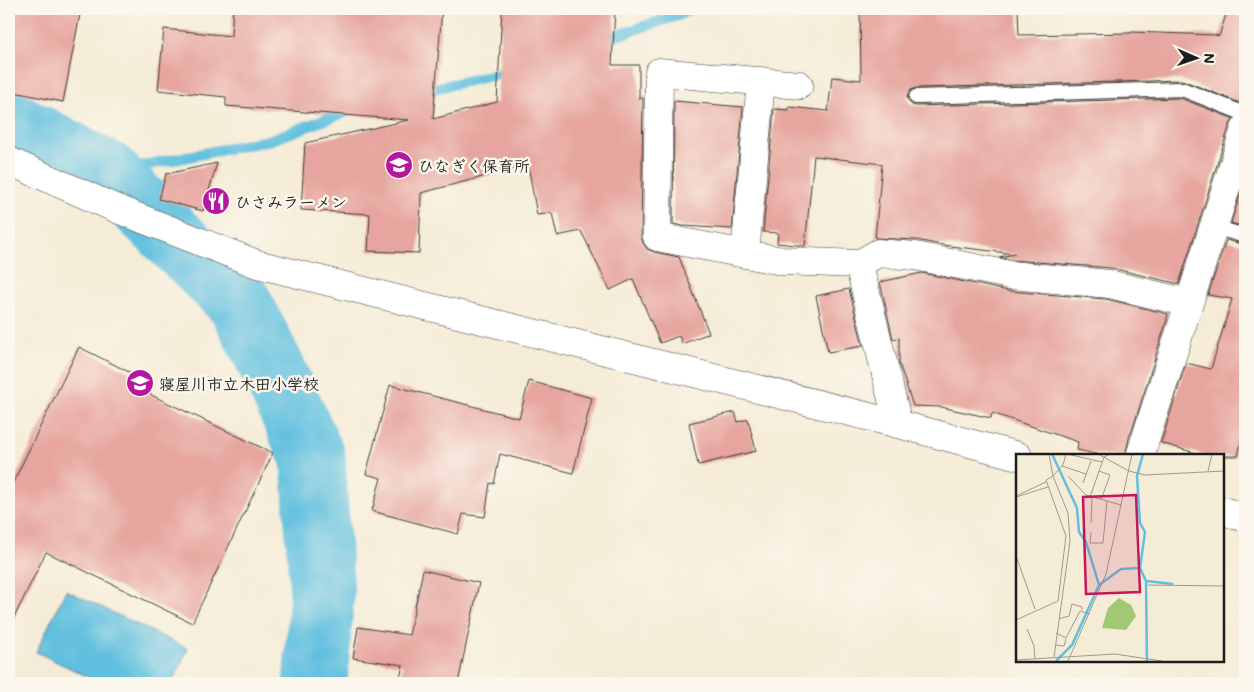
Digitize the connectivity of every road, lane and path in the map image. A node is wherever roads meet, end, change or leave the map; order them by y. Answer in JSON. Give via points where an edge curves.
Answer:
{"nodes":[{"id":1,"x":761,"y":81,"type":"junction"},
{"id":2,"x":799,"y":84,"type":"dead end"},
{"id":3,"x":916,"y":97,"type":"dead end"},
{"id":4,"x":1245,"y":114,"type":"edge"},
{"id":5,"x":1245,"y":129,"type":"edge"},
{"id":6,"x":9,"y":161,"type":"edge"},
{"id":7,"x":1214,"y":227,"type":"junction"},
{"id":8,"x":1245,"y":236,"type":"edge"},
{"id":9,"x":745,"y":254,"type":"junction"},
{"id":10,"x":859,"y":264,"type":"junction"},
{"id":11,"x":1189,"y":303,"type":"junction"},
{"id":12,"x":898,"y":424,"type":"junction"},
{"id":13,"x":1141,"y":454,"type":"edge"},
{"id":14,"x":1016,"y":455,"type":"edge"},
{"id":15,"x":1224,"y":512,"type":"edge"},
{"id":16,"x":1245,"y":518,"type":"edge"}],
"edges":[{"from":1,"to":2,"type":"street"},
{"from":1,"to":9,"type":"street"},
{"from":1,"to":9,"type":"street","via":[[659,72],[657,237]]},
{"from":3,"to":4,"type":"lane","via":[[1182,90]]},
{"from":5,"to":7,"type":"street"},
{"from":6,"to":12,"type":"street","via":[[117,209],[256,264]]},
{"from":7,"to":8,"type":"lane"},
{"from":7,"to":11,"type":"street"},
{"from":9,"to":10,"type":"street","via":[[782,261]]},
{"from":10,"to":11,"type":"street","via":[[878,253],[915,256],[1010,275],[1109,284]]},
{"from":10,"to":12,"type":"street"},
{"from":11,"to":13,"type":"street"},
{"from":12,"to":14,"type":"street"},
{"from":15,"to":16,"type":"street"}]}
